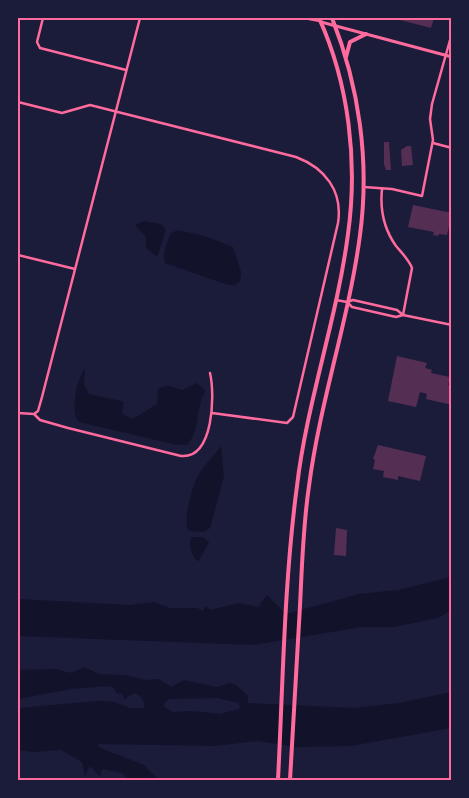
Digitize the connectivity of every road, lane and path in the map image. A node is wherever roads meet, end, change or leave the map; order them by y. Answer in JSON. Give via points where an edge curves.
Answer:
{"nodes":[{"id":1,"x":43,"y":18,"type":"edge"},
{"id":2,"x":140,"y":18,"type":"edge"},
{"id":3,"x":304,"y":18,"type":"edge"},
{"id":4,"x":332,"y":18,"type":"edge"},
{"id":5,"x":320,"y":20,"type":"edge"},
{"id":6,"x":334,"y":25,"type":"junction"},
{"id":7,"x":452,"y":33,"type":"edge"},
{"id":8,"x":366,"y":34,"type":"junction"},
{"id":9,"x":446,"y":55,"type":"junction"},
{"id":10,"x":452,"y":57,"type":"edge"},
{"id":11,"x":346,"y":59,"type":"junction"},
{"id":12,"x":126,"y":70,"type":"junction"},
{"id":13,"x":18,"y":102,"type":"edge"},
{"id":14,"x":116,"y":113,"type":"junction"},
{"id":15,"x":433,"y":143,"type":"junction"},
{"id":16,"x":452,"y":148,"type":"edge"},
{"id":17,"x":363,"y":187,"type":"junction"},
{"id":18,"x":382,"y":188,"type":"junction"},
{"id":19,"x":18,"y":255,"type":"edge"},
{"id":20,"x":75,"y":269,"type":"junction"},
{"id":21,"x":335,"y":300,"type":"junction"},
{"id":22,"x":347,"y":302,"type":"junction"},
{"id":23,"x":403,"y":315,"type":"junction"},
{"id":24,"x":452,"y":325,"type":"edge"},
{"id":25,"x":210,"y":372,"type":"dead end"},
{"id":26,"x":18,"y":413,"type":"edge"},
{"id":27,"x":212,"y":413,"type":"junction"},
{"id":28,"x":34,"y":414,"type":"junction"},
{"id":29,"x":278,"y":780,"type":"edge"},
{"id":30,"x":290,"y":780,"type":"edge"}],
"edges":[{"from":1,"to":12,"type":"street","via":[[37,42],[40,48]]},
{"from":2,"to":12,"type":"street"},
{"from":3,"to":5,"type":"street"},
{"from":4,"to":6,"type":"main road"},
{"from":5,"to":6,"type":"main road"},
{"from":5,"to":21,"type":"main road","via":[[344,96],[352,156],[348,233]]},
{"from":6,"to":8,"type":"main road"},
{"from":6,"to":11,"type":"main road"},
{"from":7,"to":9,"type":"street"},
{"from":8,"to":9,"type":"main road"},
{"from":8,"to":11,"type":"main road","via":[[350,42]]},
{"from":9,"to":10,"type":"main road"},
{"from":9,"to":15,"type":"street","via":[[431,112]]},
{"from":11,"to":17,"type":"main road","via":[[361,129]]},
{"from":12,"to":14,"type":"street"},
{"from":13,"to":14,"type":"street","via":[[62,113],[87,105]]},
{"from":14,"to":20,"type":"street"},
{"from":14,"to":27,"type":"street","via":[[306,160],[332,185],[339,211],[292,420],[287,423]]},
{"from":15,"to":16,"type":"street"},
{"from":15,"to":18,"type":"street","via":[[422,196]]},
{"from":17,"to":18,"type":"street"},
{"from":17,"to":22,"type":"main road","via":[[360,235]]},
{"from":18,"to":23,"type":"street","via":[[383,213],[389,232],[412,268]]},
{"from":19,"to":20,"type":"street"},
{"from":20,"to":28,"type":"street","via":[[42,397]]},
{"from":21,"to":22,"type":"street"},
{"from":21,"to":29,"type":"main road","via":[[299,469],[288,588]]},
{"from":22,"to":23,"type":"street","via":[[354,300],[397,310]]},
{"from":22,"to":23,"type":"street","via":[[352,307],[396,317]]},
{"from":22,"to":30,"type":"main road","via":[[312,463],[305,519]]},
{"from":23,"to":24,"type":"street"},
{"from":25,"to":27,"type":"street"},
{"from":26,"to":28,"type":"street"},
{"from":27,"to":28,"type":"street","via":[[199,449],[185,457],[68,428],[40,420]]}]}
